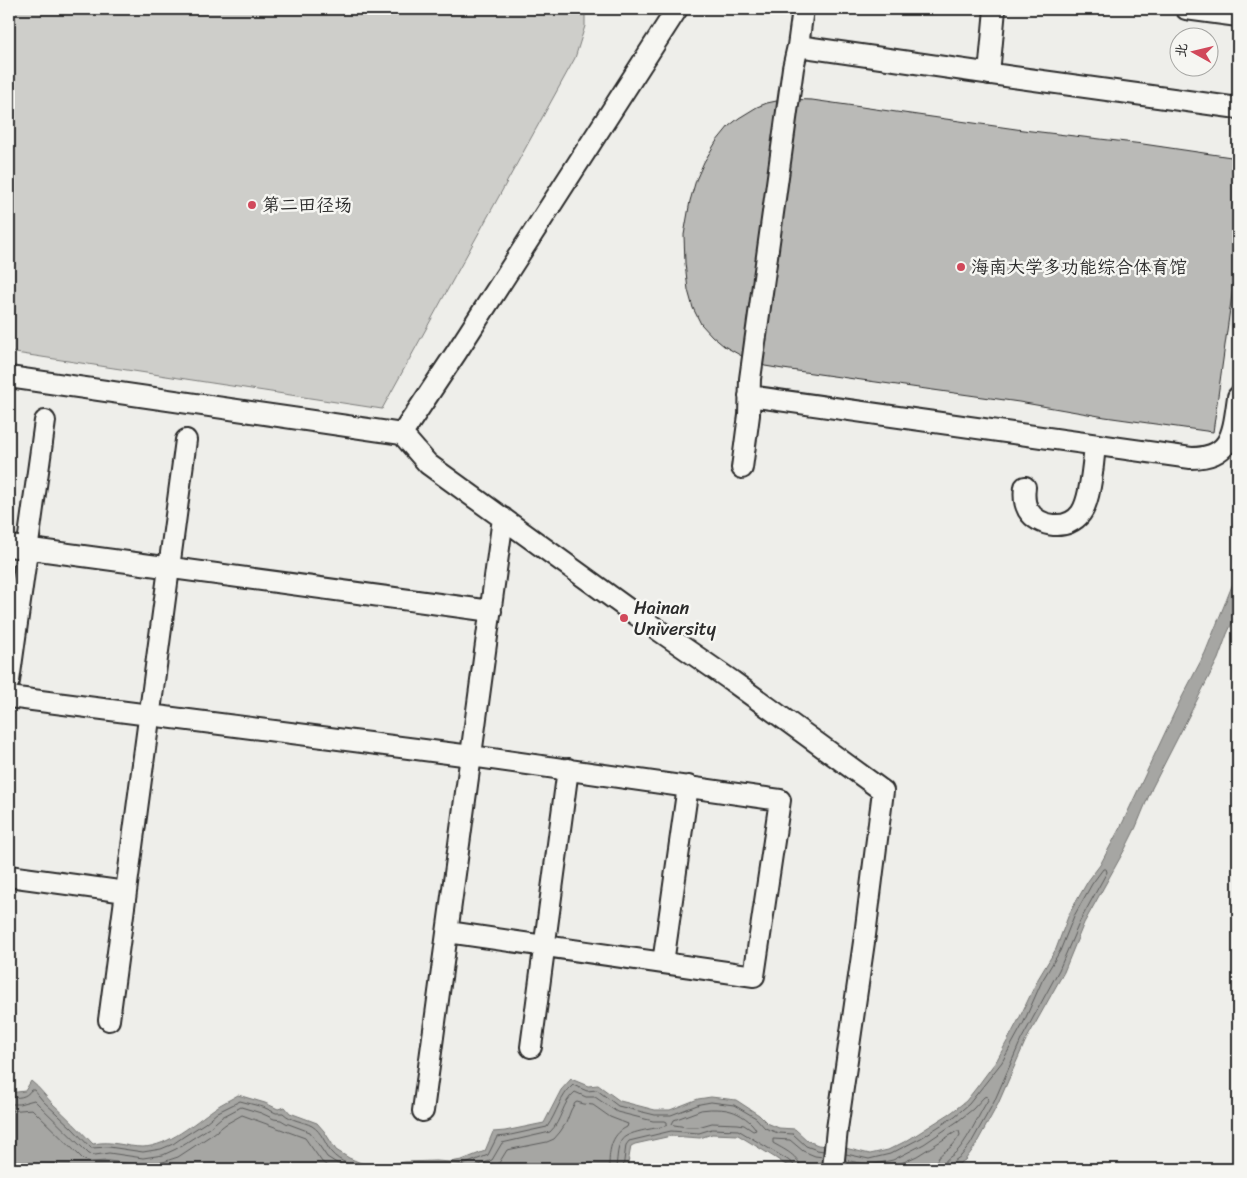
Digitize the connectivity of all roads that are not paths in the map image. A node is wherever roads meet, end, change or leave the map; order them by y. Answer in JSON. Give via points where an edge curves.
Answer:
{"nodes":[{"id":1,"x":677,"y":9,"type":"edge"},
{"id":2,"x":803,"y":9,"type":"edge"},
{"id":3,"x":995,"y":9,"type":"edge"},
{"id":4,"x":1186,"y":9,"type":"edge"},
{"id":5,"x":1238,"y":16,"type":"edge"},
{"id":6,"x":798,"y":46,"type":"junction"},
{"id":7,"x":989,"y":74,"type":"junction"},
{"id":8,"x":1238,"y":108,"type":"edge"},
{"id":9,"x":9,"y":377,"type":"edge"},
{"id":10,"x":750,"y":396,"type":"junction"},
{"id":11,"x":1238,"y":397,"type":"edge"},
{"id":12,"x":45,"y":421,"type":"dead end"},
{"id":13,"x":402,"y":434,"type":"junction"},
{"id":14,"x":186,"y":440,"type":"dead end"},
{"id":15,"x":1095,"y":445,"type":"junction"},
{"id":16,"x":742,"y":468,"type":"dead end"},
{"id":17,"x":1025,"y":487,"type":"dead end"},
{"id":18,"x":503,"y":518,"type":"junction"},
{"id":19,"x":18,"y":547,"type":"edge"},
{"id":20,"x":169,"y":568,"type":"junction"},
{"id":21,"x":491,"y":611,"type":"junction"},
{"id":22,"x":9,"y":681,"type":"edge"},
{"id":23,"x":9,"y":697,"type":"edge"},
{"id":24,"x":149,"y":715,"type":"junction"},
{"id":25,"x":471,"y":756,"type":"junction"},
{"id":26,"x":568,"y":770,"type":"junction"},
{"id":27,"x":688,"y":786,"type":"junction"},
{"id":28,"x":9,"y":876,"type":"edge"},
{"id":29,"x":126,"y":892,"type":"junction"},
{"id":30,"x":448,"y":932,"type":"junction"},
{"id":31,"x":544,"y":946,"type":"junction"},
{"id":32,"x":663,"y":963,"type":"junction"},
{"id":33,"x":109,"y":1020,"type":"dead end"},
{"id":34,"x":531,"y":1047,"type":"dead end"},
{"id":35,"x":423,"y":1110,"type":"dead end"},
{"id":36,"x":832,"y":1169,"type":"edge"}],
"edges":[{"from":1,"to":13,"type":"street"},
{"from":2,"to":6,"type":"street"},
{"from":3,"to":7,"type":"street"},
{"from":4,"to":5,"type":"street"},
{"from":6,"to":7,"type":"street"},
{"from":6,"to":10,"type":"street"},
{"from":7,"to":8,"type":"street"},
{"from":9,"to":13,"type":"street"},
{"from":10,"to":15,"type":"street"},
{"from":10,"to":16,"type":"street"},
{"from":11,"to":15,"type":"street","via":[[1228,442],[1223,449],[1207,457],[1182,457]]},
{"from":12,"to":19,"type":"street"},
{"from":13,"to":18,"type":"street","via":[[428,464]]},
{"from":14,"to":20,"type":"street"},
{"from":15,"to":17,"type":"street","via":[[1087,499],[1081,513],[1067,524],[1038,520],[1026,506]]},
{"from":18,"to":21,"type":"street"},
{"from":18,"to":36,"type":"street","via":[[884,791]]},
{"from":19,"to":20,"type":"street"},
{"from":19,"to":22,"type":"street"},
{"from":20,"to":21,"type":"street"},
{"from":20,"to":24,"type":"street"},
{"from":21,"to":25,"type":"street"},
{"from":23,"to":24,"type":"street"},
{"from":24,"to":25,"type":"street"},
{"from":24,"to":29,"type":"street"},
{"from":25,"to":26,"type":"street"},
{"from":25,"to":30,"type":"street"},
{"from":26,"to":27,"type":"street"},
{"from":26,"to":31,"type":"street"},
{"from":27,"to":32,"type":"street"},
{"from":27,"to":32,"type":"street","via":[[780,800],[754,976]]},
{"from":28,"to":29,"type":"street"},
{"from":29,"to":33,"type":"street"},
{"from":30,"to":31,"type":"street"},
{"from":30,"to":35,"type":"street"},
{"from":31,"to":32,"type":"street"},
{"from":31,"to":34,"type":"street"}]}
